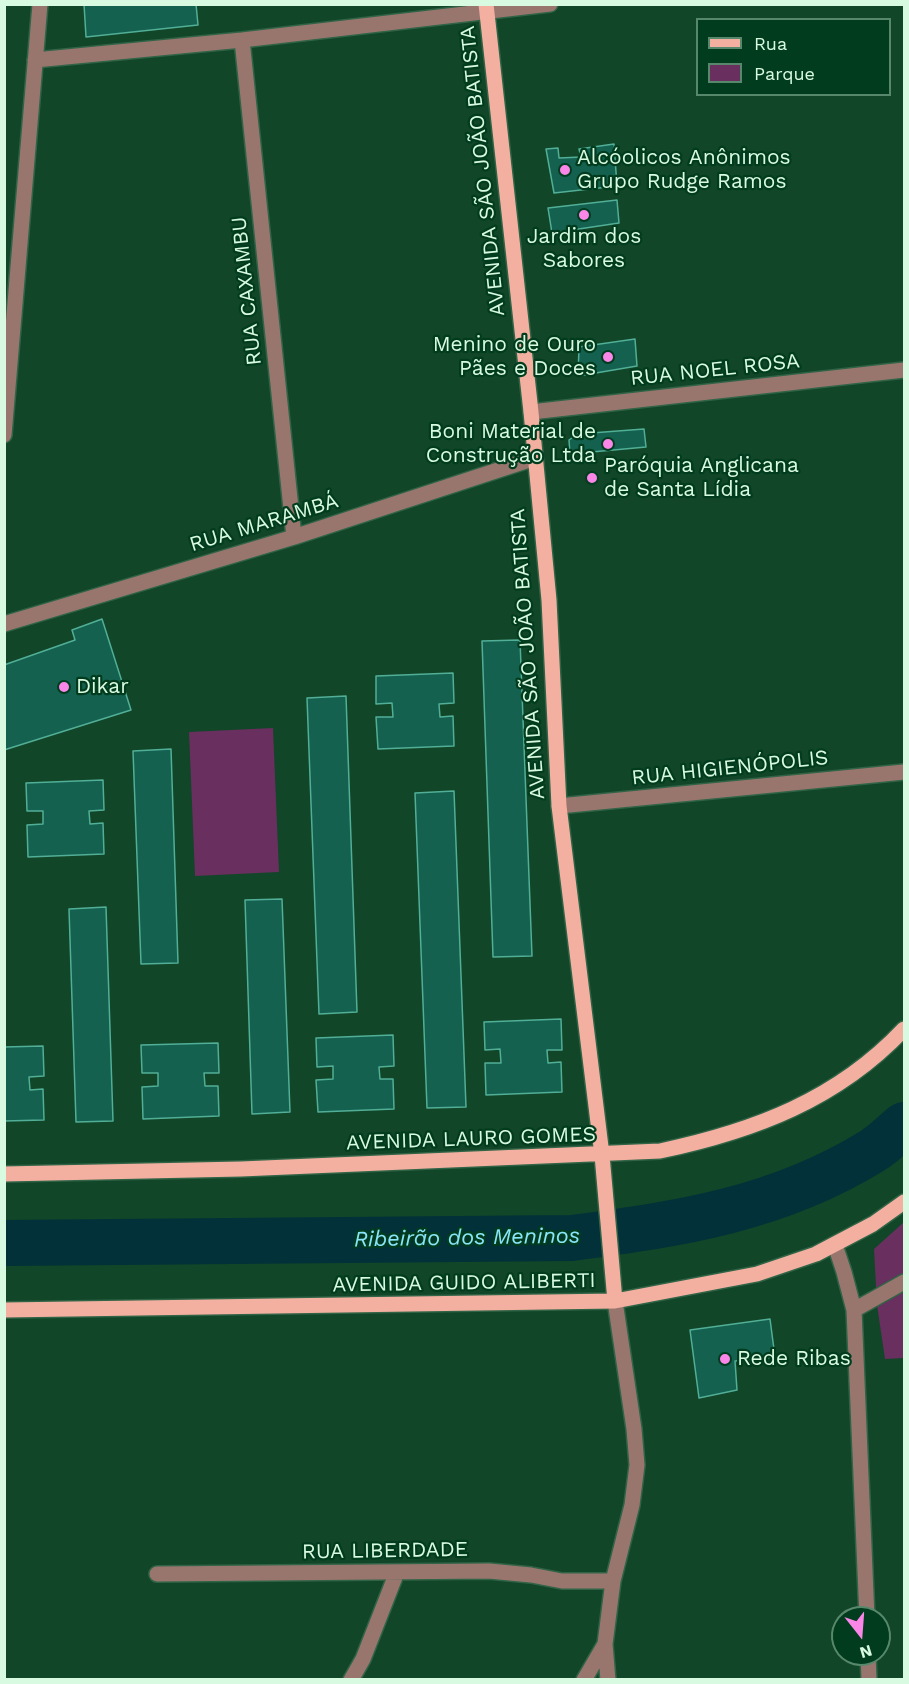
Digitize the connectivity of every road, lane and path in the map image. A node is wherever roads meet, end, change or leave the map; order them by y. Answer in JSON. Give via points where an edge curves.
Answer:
{"nodes":[{"id":1,"x":40,"y":4,"type":"edge"},
{"id":2,"x":550,"y":4,"type":"edge"},
{"id":3,"x":486,"y":8,"type":"edge"},
{"id":4,"x":242,"y":40,"type":"junction"},
{"id":5,"x":35,"y":60,"type":"junction"},
{"id":6,"x":904,"y":370,"type":"edge"},
{"id":7,"x":531,"y":412,"type":"junction"},
{"id":8,"x":4,"y":435,"type":"edge"},
{"id":9,"x":535,"y":458,"type":"junction"},
{"id":10,"x":294,"y":537,"type":"junction"},
{"id":11,"x":4,"y":624,"type":"edge"},
{"id":12,"x":904,"y":772,"type":"edge"},
{"id":13,"x":559,"y":806,"type":"junction"},
{"id":14,"x":904,"y":1029,"type":"edge"},
{"id":15,"x":602,"y":1155,"type":"junction"},
{"id":16,"x":4,"y":1174,"type":"edge"},
{"id":17,"x":904,"y":1202,"type":"edge"},
{"id":18,"x":834,"y":1245,"type":"junction"},
{"id":19,"x":904,"y":1282,"type":"edge"},
{"id":20,"x":615,"y":1300,"type":"junction"},
{"id":21,"x":4,"y":1310,"type":"edge"},
{"id":22,"x":854,"y":1310,"type":"junction"},
{"id":23,"x":397,"y":1572,"type":"junction"},
{"id":24,"x":157,"y":1574,"type":"dead end"},
{"id":25,"x":613,"y":1581,"type":"junction"},
{"id":26,"x":866,"y":1606,"type":"edge"},
{"id":27,"x":605,"y":1644,"type":"junction"},
{"id":28,"x":351,"y":1680,"type":"edge"},
{"id":29,"x":584,"y":1680,"type":"edge"},
{"id":30,"x":608,"y":1680,"type":"edge"}],
"edges":[{"from":1,"to":5,"type":"street"},
{"from":2,"to":3,"type":"street"},
{"from":3,"to":4,"type":"street"},
{"from":3,"to":7,"type":"main road","name":"AVENIDA SÃO JOÃO BATISTA"},
{"from":4,"to":5,"type":"street"},
{"from":4,"to":10,"type":"street","name":"RUA CAXAMBU"},
{"from":5,"to":8,"type":"street"},
{"from":6,"to":7,"type":"street","name":"RUA NOEL ROSA"},
{"from":7,"to":9,"type":"main road","name":"AVENIDA SÃO JOÃO BATISTA"},
{"from":9,"to":10,"type":"street","name":"RUA MARAMBÁ"},
{"from":9,"to":13,"type":"main road","name":"AVENIDA SÃO JOÃO BATISTA","via":[[549,600]]},
{"from":10,"to":11,"type":"street","name":"RUA MARAMBÁ"},
{"from":12,"to":13,"type":"street","name":"RUA HIGIENÓPOLIS"},
{"from":13,"to":15,"type":"main road","name":"AVENIDA SÃO JOÃO BATISTA"},
{"from":14,"to":15,"type":"main road","name":"AVENIDA LAURO GOMES","via":[[853,1075],[758,1125],[660,1151]]},
{"from":15,"to":16,"type":"main road","name":"AVENIDA LAURO GOMES"},
{"from":15,"to":20,"type":"main road","name":"AVENIDA SÃO JOÃO BATISTA"},
{"from":17,"to":18,"type":"main road","name":"AVENIDA GUIDO ALIBERTI"},
{"from":18,"to":20,"type":"main road","name":"AVENIDA GUIDO ALIBERTI","via":[[757,1274]]},
{"from":18,"to":22,"type":"street"},
{"from":19,"to":22,"type":"street"},
{"from":20,"to":21,"type":"main road","name":"AVENIDA GUIDO ALIBERTI"},
{"from":20,"to":25,"type":"street","via":[[637,1465],[632,1505]]},
{"from":22,"to":26,"type":"street"},
{"from":23,"to":24,"type":"street","name":"RUA LIBERDADE"},
{"from":23,"to":25,"type":"street","name":"RUA LIBERDADE","via":[[489,1571],[562,1581]]},
{"from":23,"to":28,"type":"street"},
{"from":25,"to":27,"type":"street"},
{"from":27,"to":29,"type":"street"},
{"from":27,"to":30,"type":"street"}]}
